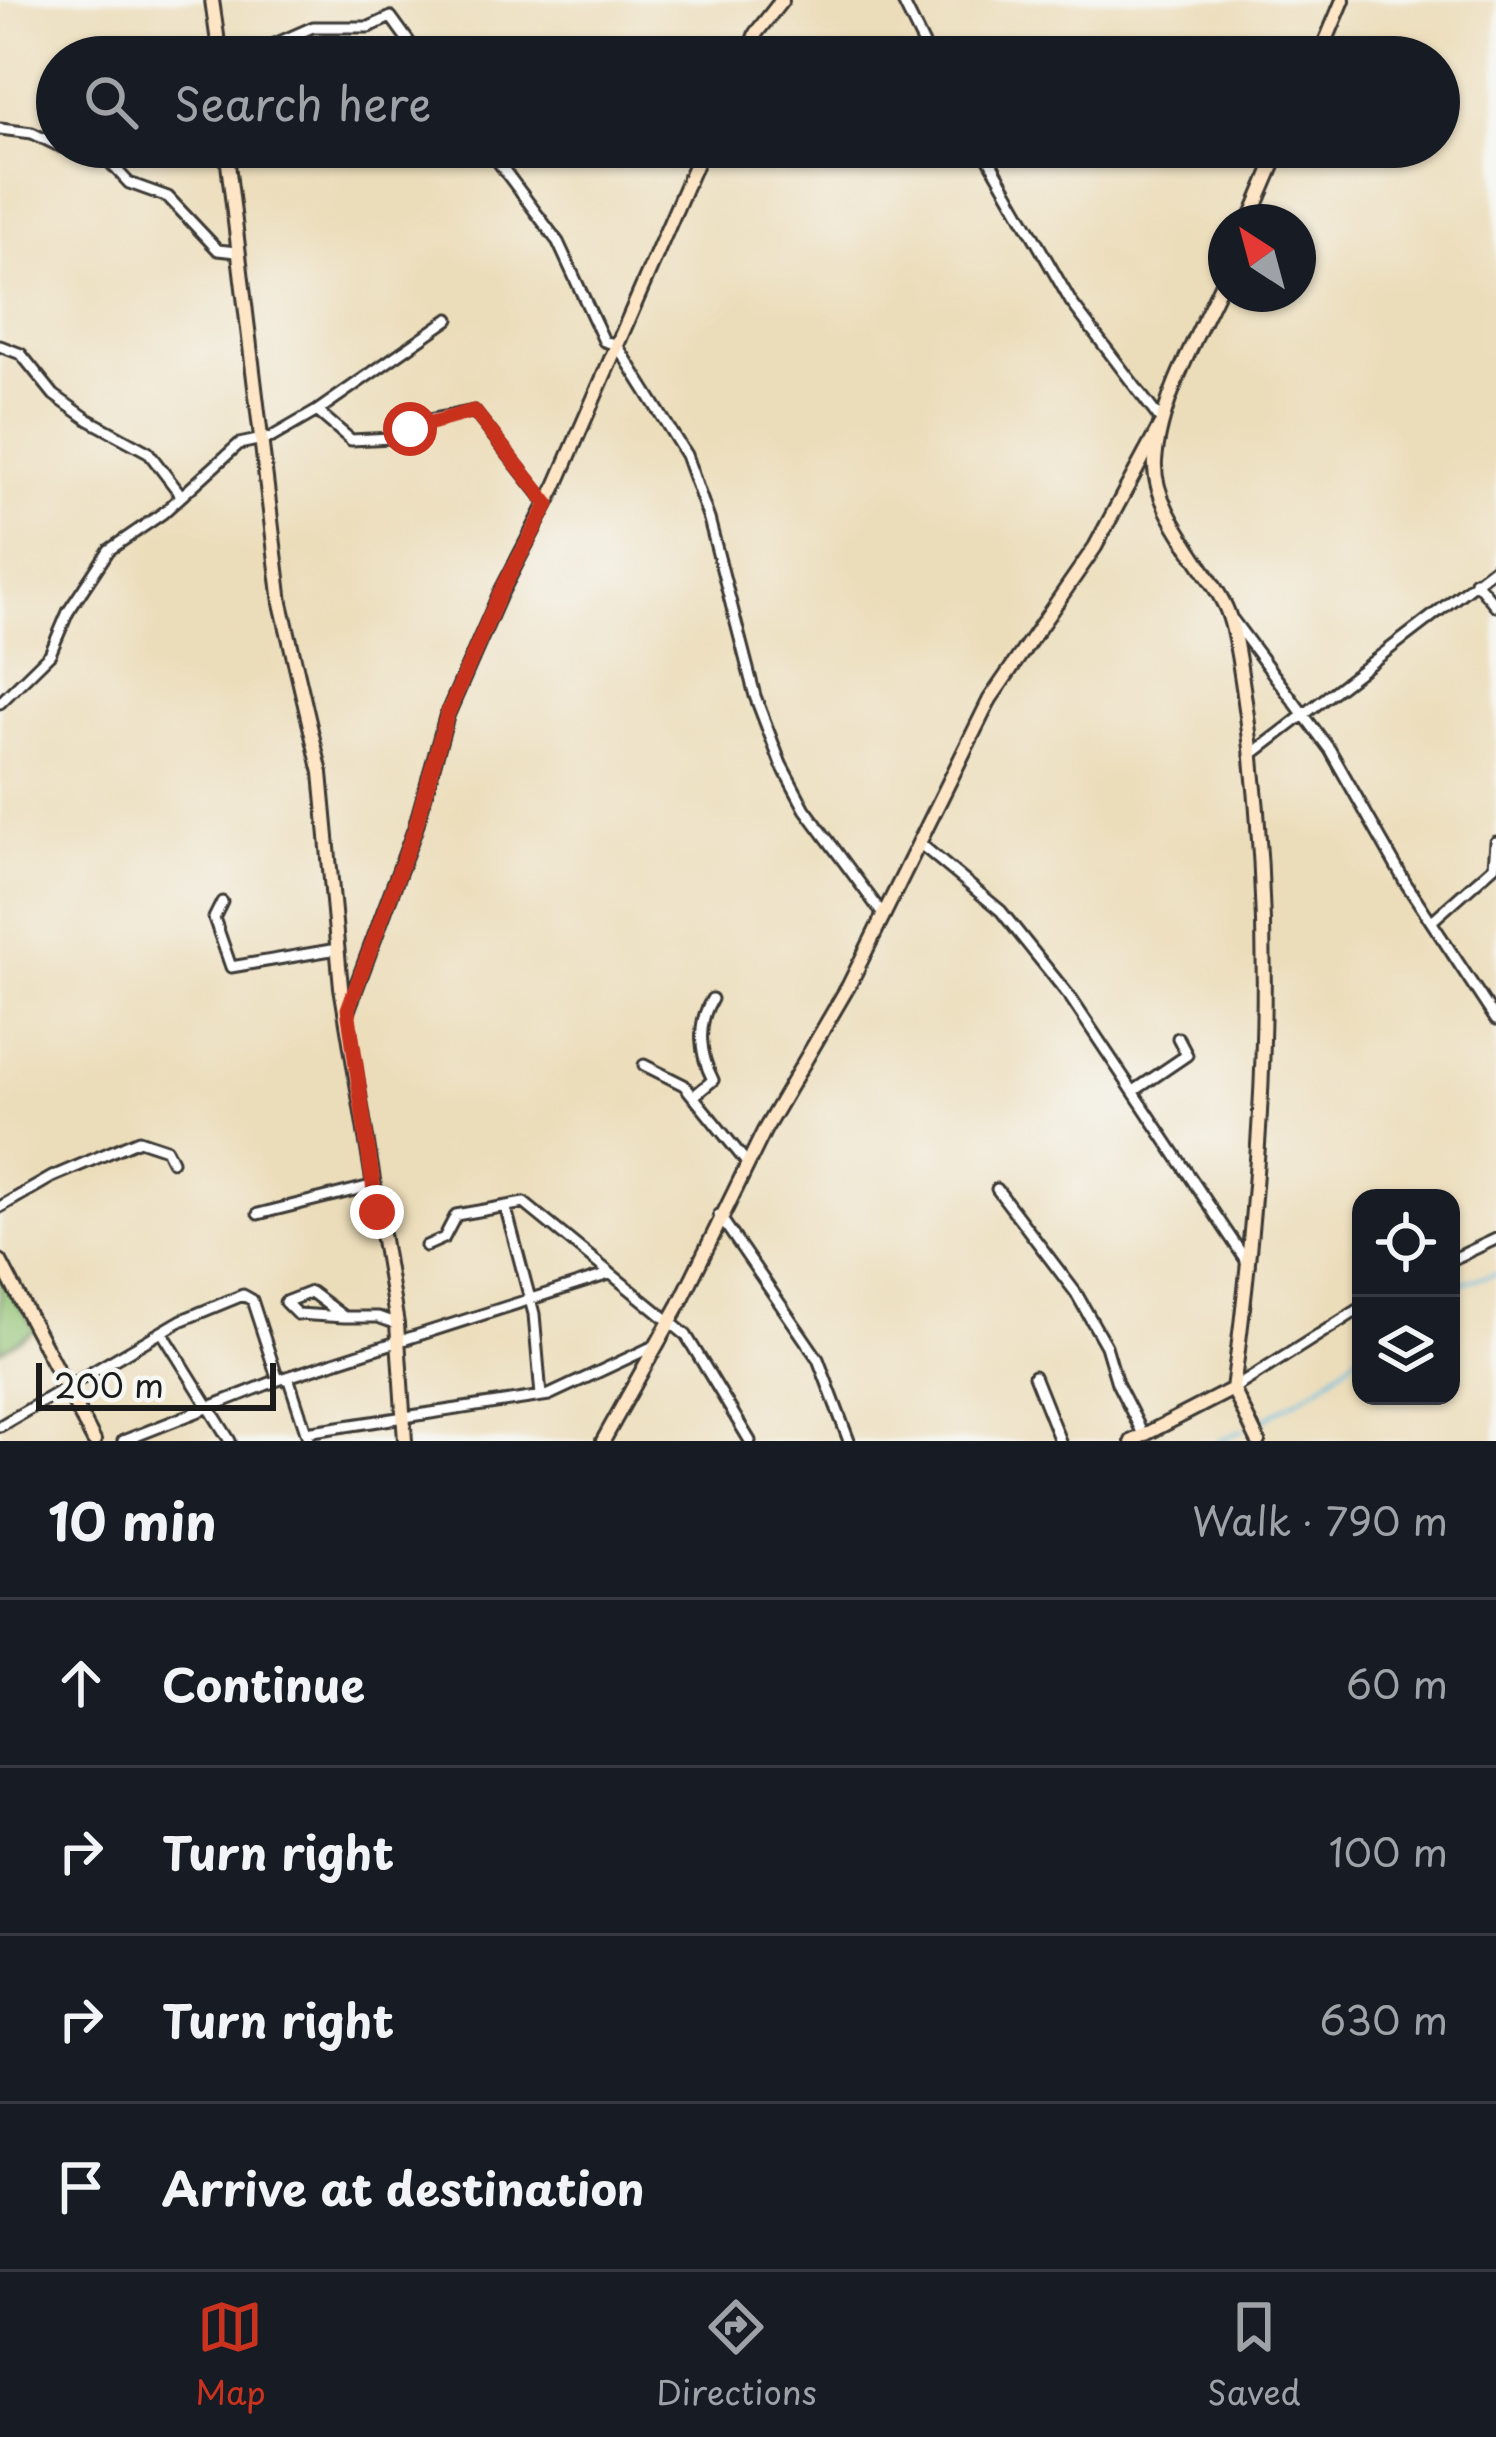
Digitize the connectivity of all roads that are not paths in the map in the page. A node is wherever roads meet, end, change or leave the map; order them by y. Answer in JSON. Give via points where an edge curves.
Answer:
{"nodes":[{"id":1,"x":212,"y":0,"type":"edge"},
{"id":2,"x":782,"y":0,"type":"edge"},
{"id":3,"x":902,"y":0,"type":"edge"},
{"id":4,"x":1343,"y":0,"type":"edge"},
{"id":5,"x":217,"y":36,"type":"edge"},
{"id":6,"x":292,"y":36,"type":"edge"},
{"id":7,"x":406,"y":36,"type":"edge"},
{"id":8,"x":755,"y":36,"type":"edge"},
{"id":9,"x":920,"y":36,"type":"edge"},
{"id":10,"x":1327,"y":36,"type":"edge"},
{"id":11,"x":0,"y":129,"type":"edge"},
{"id":12,"x":36,"y":135,"type":"edge"},
{"id":13,"x":116,"y":168,"type":"edge"},
{"id":14,"x":228,"y":168,"type":"edge"},
{"id":15,"x":503,"y":168,"type":"edge"},
{"id":16,"x":694,"y":168,"type":"edge"},
{"id":17,"x":994,"y":168,"type":"edge"},
{"id":18,"x":1272,"y":168,"type":"edge"},
{"id":19,"x":1257,"y":204,"type":"edge"},
{"id":20,"x":236,"y":252,"type":"junction"},
{"id":21,"x":1210,"y":312,"type":"edge"},
{"id":22,"x":448,"y":320,"type":"dead end"},
{"id":23,"x":617,"y":345,"type":"junction"},
{"id":24,"x":0,"y":346,"type":"edge"},
{"id":25,"x":317,"y":411,"type":"junction"},
{"id":26,"x":1161,"y":424,"type":"junction"},
{"id":27,"x":264,"y":439,"type":"junction"},
{"id":28,"x":181,"y":496,"type":"junction"},
{"id":29,"x":548,"y":504,"type":"junction"},
{"id":30,"x":1496,"y":567,"type":"edge"},
{"id":31,"x":1475,"y":581,"type":"junction"},
{"id":32,"x":1496,"y":606,"type":"edge"},
{"id":33,"x":1229,"y":615,"type":"junction"},
{"id":34,"x":0,"y":704,"type":"edge"},
{"id":35,"x":1304,"y":717,"type":"junction"},
{"id":36,"x":1250,"y":756,"type":"junction"},
{"id":37,"x":918,"y":842,"type":"junction"},
{"id":38,"x":1496,"y":842,"type":"edge"},
{"id":39,"x":222,"y":902,"type":"dead end"},
{"id":40,"x":884,"y":916,"type":"junction"},
{"id":41,"x":1432,"y":920,"type":"junction"},
{"id":42,"x":337,"y":949,"type":"junction"},
{"id":43,"x":712,"y":999,"type":"dead end"},
{"id":44,"x":348,"y":1009,"type":"junction"},
{"id":45,"x":1496,"y":1020,"type":"edge"},
{"id":46,"x":1178,"y":1038,"type":"dead end"},
{"id":47,"x":644,"y":1065,"type":"dead end"},
{"id":48,"x":1134,"y":1090,"type":"junction"},
{"id":49,"x":694,"y":1096,"type":"junction"},
{"id":50,"x":172,"y":1161,"type":"dead end"},
{"id":51,"x":747,"y":1163,"type":"junction"},
{"id":52,"x":375,"y":1185,"type":"junction"},
{"id":53,"x":997,"y":1189,"type":"dead end"},
{"id":54,"x":0,"y":1207,"type":"edge"},
{"id":55,"x":506,"y":1209,"type":"junction"},
{"id":56,"x":258,"y":1214,"type":"dead end"},
{"id":57,"x":719,"y":1215,"type":"junction"},
{"id":58,"x":1496,"y":1239,"type":"edge"},
{"id":59,"x":426,"y":1246,"type":"dead end"},
{"id":60,"x":1460,"y":1256,"type":"edge"},
{"id":61,"x":0,"y":1262,"type":"edge"},
{"id":62,"x":1249,"y":1265,"type":"junction"},
{"id":63,"x":609,"y":1274,"type":"junction"},
{"id":64,"x":530,"y":1299,"type":"junction"},
{"id":65,"x":1352,"y":1314,"type":"edge"},
{"id":66,"x":344,"y":1317,"type":"junction"},
{"id":67,"x":668,"y":1322,"type":"junction"},
{"id":68,"x":397,"y":1324,"type":"junction"},
{"id":69,"x":162,"y":1332,"type":"junction"},
{"id":70,"x":398,"y":1343,"type":"junction"},
{"id":71,"x":656,"y":1345,"type":"junction"},
{"id":72,"x":1034,"y":1376,"type":"dead end"},
{"id":73,"x":284,"y":1378,"type":"junction"},
{"id":74,"x":69,"y":1387,"type":"junction"},
{"id":75,"x":1233,"y":1389,"type":"junction"},
{"id":76,"x":541,"y":1396,"type":"junction"},
{"id":77,"x":208,"y":1407,"type":"junction"},
{"id":78,"x":404,"y":1414,"type":"junction"},
{"id":79,"x":0,"y":1426,"type":"edge"},
{"id":80,"x":308,"y":1436,"type":"edge"},
{"id":81,"x":1138,"y":1439,"type":"edge"},
{"id":82,"x":94,"y":1441,"type":"edge"},
{"id":83,"x":123,"y":1441,"type":"edge"},
{"id":84,"x":230,"y":1441,"type":"edge"},
{"id":85,"x":405,"y":1441,"type":"edge"},
{"id":86,"x":603,"y":1441,"type":"edge"},
{"id":87,"x":751,"y":1441,"type":"edge"},
{"id":88,"x":849,"y":1441,"type":"edge"},
{"id":89,"x":1060,"y":1441,"type":"edge"},
{"id":90,"x":1258,"y":1441,"type":"edge"}],
"edges":[{"from":1,"to":5,"type":"street"},
{"from":2,"to":8,"type":"street"},
{"from":3,"to":9,"type":"street"},
{"from":4,"to":10,"type":"street"},
{"from":6,"to":7,"type":"street","via":[[391,17]]},
{"from":11,"to":12,"type":"street"},
{"from":13,"to":20,"type":"street","via":[[134,186],[173,200],[218,250]]},
{"from":14,"to":20,"type":"street"},
{"from":15,"to":23,"type":"street","via":[[558,242],[604,341]]},
{"from":16,"to":23,"type":"street"},
{"from":17,"to":26,"type":"street","via":[[1071,302]]},
{"from":18,"to":19,"type":"street"},
{"from":20,"to":27,"type":"street"},
{"from":21,"to":26,"type":"street"},
{"from":22,"to":25,"type":"street"},
{"from":23,"to":29,"type":"street"},
{"from":23,"to":40,"type":"street","via":[[686,455],[781,764]]},
{"from":24,"to":28,"type":"street","via":[[21,354],[73,408],[148,452]]},
{"from":25,"to":27,"type":"street"},
{"from":25,"to":29,"type":"street","via":[[351,440],[392,438],[424,421],[474,411]]},
{"from":26,"to":33,"type":"street","via":[[1159,487]]},
{"from":26,"to":37,"type":"street","via":[[1095,547],[997,688]]},
{"from":27,"to":28,"type":"street","via":[[239,443]]},
{"from":27,"to":42,"type":"street","via":[[281,603],[319,753]]},
{"from":28,"to":34,"type":"street","via":[[106,552],[50,654]]},
{"from":29,"to":44,"type":"street","via":[[447,715],[415,829]]},
{"from":30,"to":31,"type":"street"},
{"from":31,"to":32,"type":"street"},
{"from":31,"to":35,"type":"street"},
{"from":33,"to":35,"type":"street"},
{"from":33,"to":36,"type":"street"},
{"from":35,"to":36,"type":"street"},
{"from":35,"to":41,"type":"street"},
{"from":36,"to":62,"type":"street","via":[[1268,962]]},
{"from":37,"to":40,"type":"street"},
{"from":37,"to":48,"type":"street","via":[[1000,911]]},
{"from":38,"to":41,"type":"street","via":[[1494,866]]},
{"from":39,"to":42,"type":"street","via":[[214,918],[231,967]]},
{"from":40,"to":51,"type":"street"},
{"from":41,"to":45,"type":"street"},
{"from":42,"to":44,"type":"street"},
{"from":43,"to":49,"type":"street","via":[[701,1059],[713,1080]]},
{"from":44,"to":52,"type":"street"},
{"from":46,"to":48,"type":"street","via":[[1187,1055]]},
{"from":47,"to":49,"type":"street"},
{"from":48,"to":62,"type":"street"},
{"from":49,"to":51,"type":"street"},
{"from":50,"to":54,"type":"street","via":[[166,1149],[140,1141]]},
{"from":51,"to":57,"type":"street"},
{"from":52,"to":56,"type":"street"},
{"from":52,"to":68,"type":"street"},
{"from":53,"to":81,"type":"street","via":[[1106,1346]]},
{"from":55,"to":59,"type":"street","via":[[456,1215],[444,1238]]},
{"from":55,"to":63,"type":"street","via":[[528,1206]]},
{"from":55,"to":64,"type":"street"},
{"from":57,"to":67,"type":"street"},
{"from":57,"to":88,"type":"street","via":[[802,1332]]},
{"from":58,"to":60,"type":"street"},
{"from":61,"to":74,"type":"street"},
{"from":62,"to":75,"type":"street"},
{"from":63,"to":64,"type":"street"},
{"from":63,"to":67,"type":"street"},
{"from":64,"to":70,"type":"street"},
{"from":64,"to":76,"type":"street"},
{"from":65,"to":75,"type":"street"},
{"from":66,"to":66,"type":"street","via":[[318,1293],[285,1302],[297,1314]]},
{"from":66,"to":68,"type":"street"},
{"from":67,"to":71,"type":"street"},
{"from":67,"to":87,"type":"street","via":[[697,1349]]},
{"from":68,"to":70,"type":"street"},
{"from":69,"to":73,"type":"street","via":[[249,1296]]},
{"from":69,"to":74,"type":"street"},
{"from":69,"to":77,"type":"street"},
{"from":70,"to":73,"type":"street"},
{"from":70,"to":78,"type":"street"},
{"from":71,"to":76,"type":"street"},
{"from":71,"to":86,"type":"street"},
{"from":72,"to":89,"type":"street"},
{"from":73,"to":77,"type":"street"},
{"from":73,"to":80,"type":"street"},
{"from":74,"to":79,"type":"street"},
{"from":74,"to":82,"type":"street"},
{"from":75,"to":81,"type":"street"},
{"from":75,"to":90,"type":"street"},
{"from":76,"to":78,"type":"street"},
{"from":77,"to":83,"type":"street"},
{"from":77,"to":84,"type":"street"},
{"from":78,"to":80,"type":"street"},
{"from":78,"to":85,"type":"street"}]}
